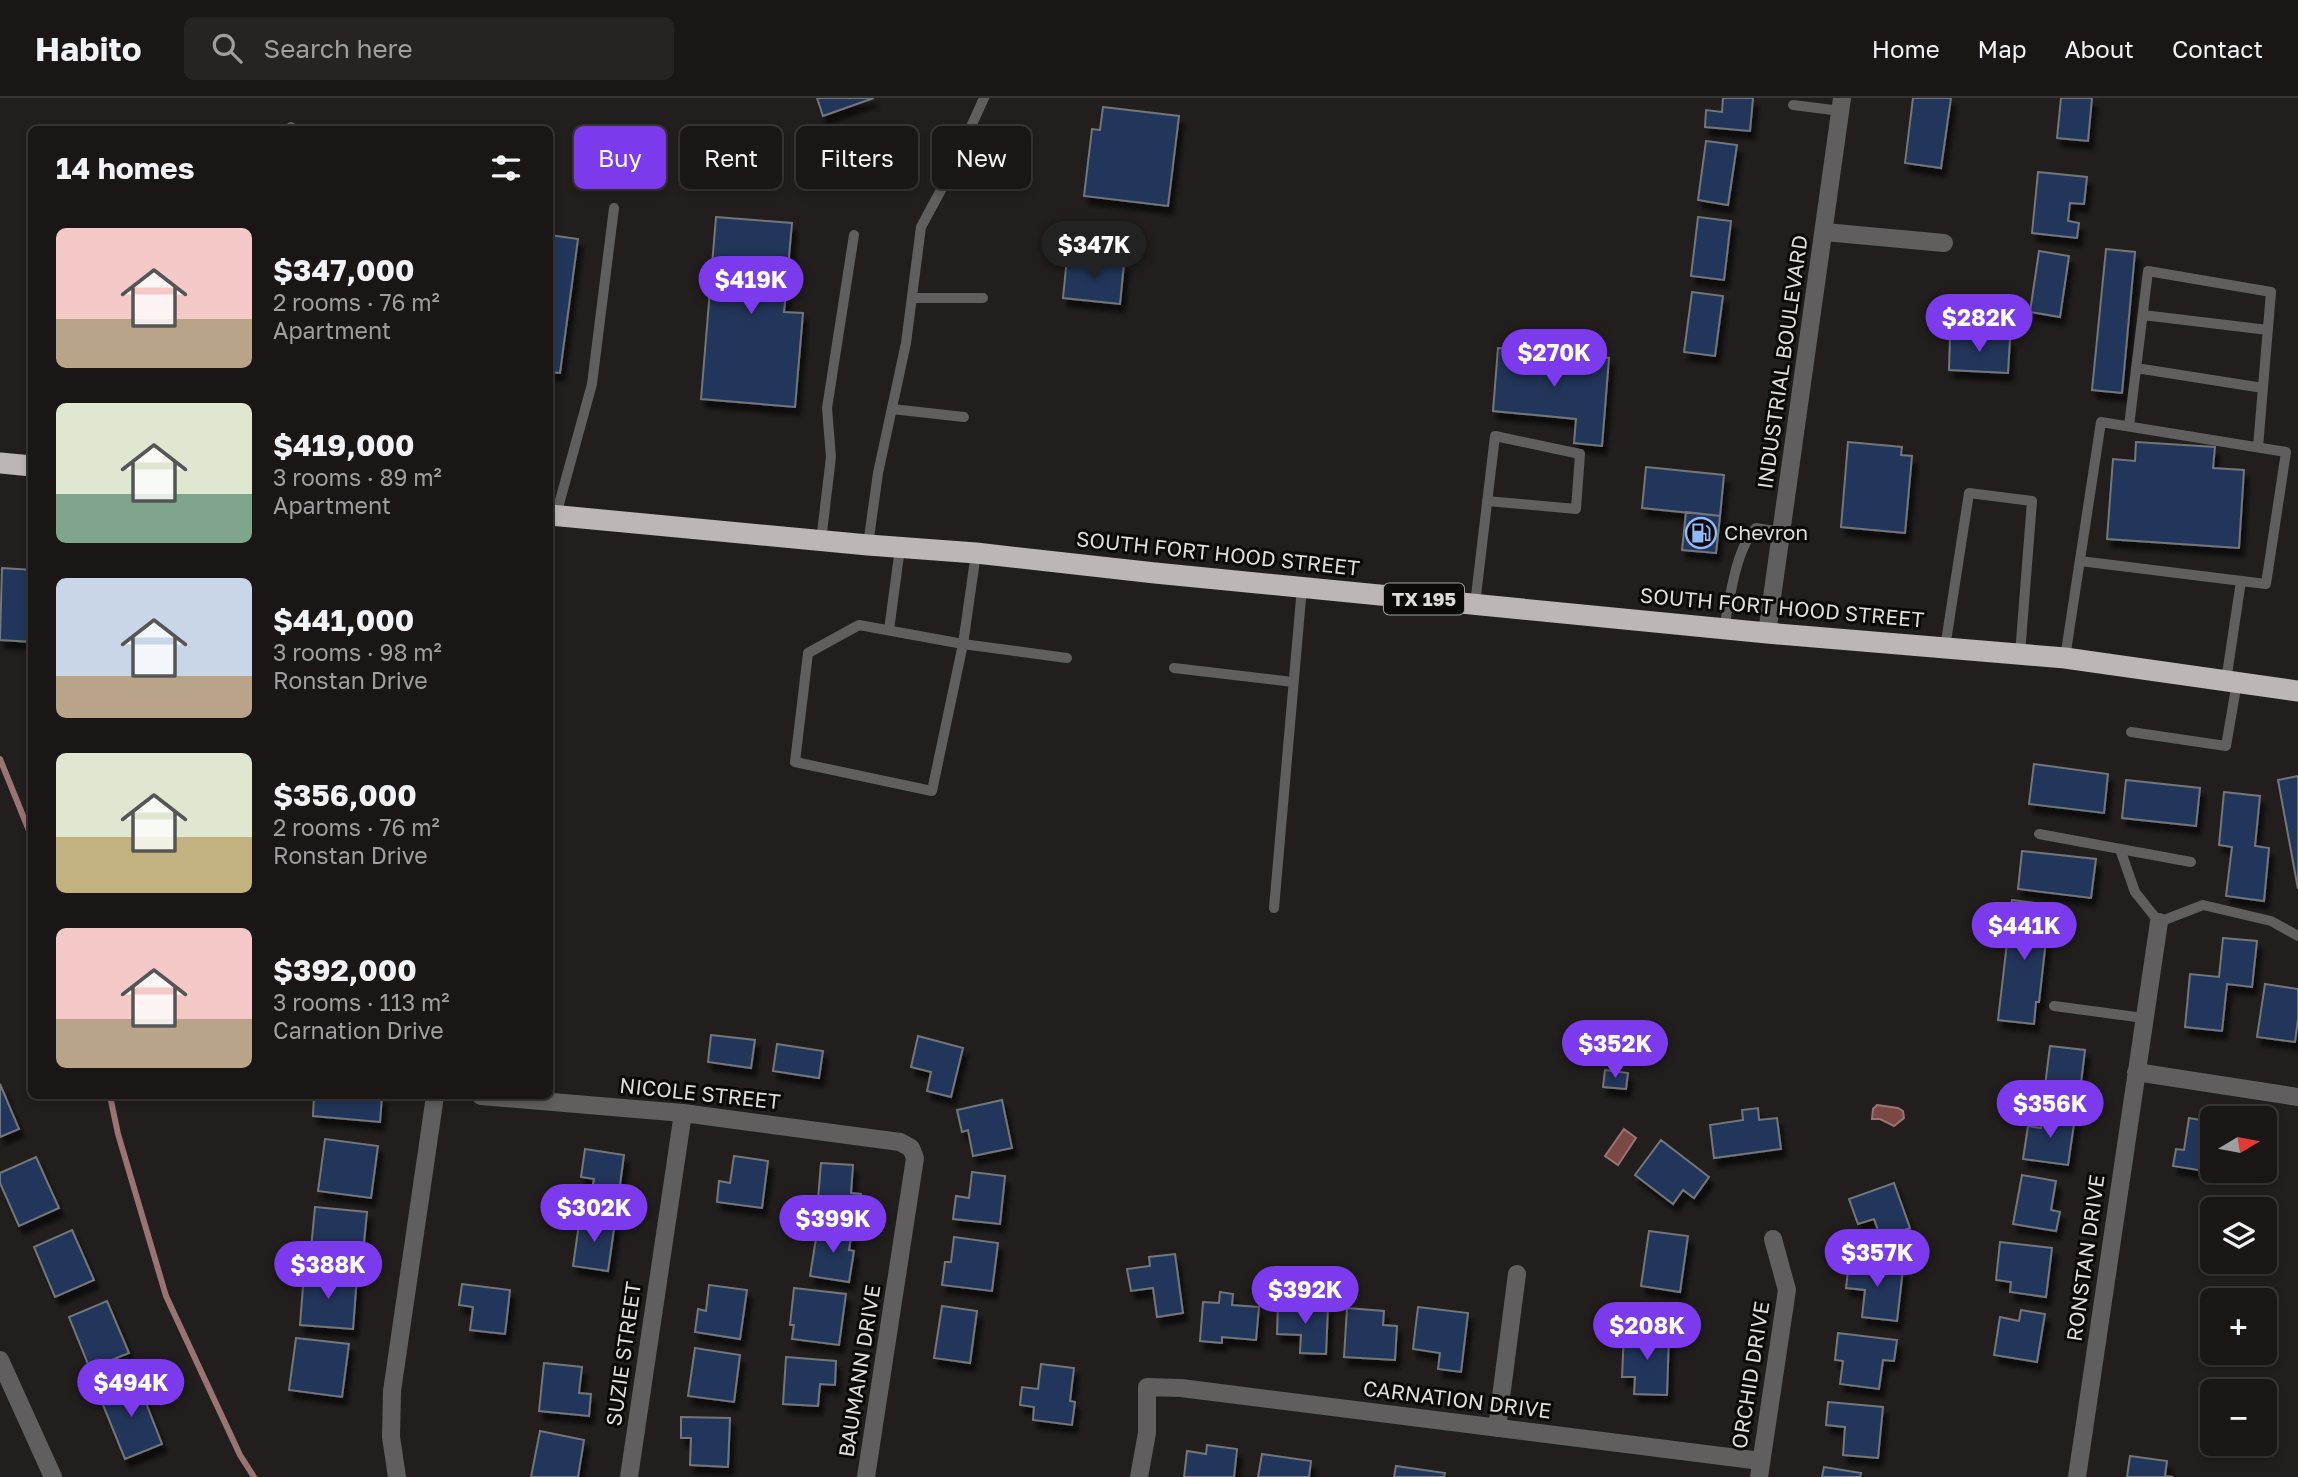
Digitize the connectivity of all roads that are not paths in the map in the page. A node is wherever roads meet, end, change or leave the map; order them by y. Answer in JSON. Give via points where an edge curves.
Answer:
{"nodes":[{"id":1,"x":984,"y":98,"type":"edge"},
{"id":2,"x":1793,"y":105,"type":"dead end"},
{"id":3,"x":1842,"y":105,"type":"edge"},
{"id":4,"x":614,"y":208,"type":"dead end"},
{"id":5,"x":1825,"y":232,"type":"junction"},
{"id":6,"x":854,"y":235,"type":"dead end"},
{"id":7,"x":1944,"y":243,"type":"dead end"},
{"id":8,"x":912,"y":298,"type":"junction"},
{"id":9,"x":983,"y":298,"type":"dead end"},
{"id":10,"x":2143,"y":315,"type":"junction"},
{"id":11,"x":2268,"y":330,"type":"junction"},
{"id":12,"x":2136,"y":368,"type":"junction"},
{"id":13,"x":2263,"y":388,"type":"junction"},
{"id":14,"x":892,"y":409,"type":"junction"},
{"id":15,"x":964,"y":417,"type":"dead end"},
{"id":16,"x":2129,"y":426,"type":"junction"},
{"id":17,"x":2258,"y":447,"type":"junction"},
{"id":18,"x":0,"y":463,"type":"edge"},
{"id":19,"x":28,"y":466,"type":"edge"},
{"id":20,"x":1487,"y":501,"type":"junction"},
{"id":21,"x":553,"y":515,"type":"edge"},
{"id":22,"x":1782,"y":532,"type":"junction"},
{"id":23,"x":821,"y":541,"type":"junction"},
{"id":24,"x":868,"y":545,"type":"junction"},
{"id":25,"x":900,"y":548,"type":"junction"},
{"id":26,"x":976,"y":553,"type":"junction"},
{"id":27,"x":2080,"y":561,"type":"junction"},
{"id":28,"x":2241,"y":581,"type":"junction"},
{"id":29,"x":1301,"y":587,"type":"junction"},
{"id":30,"x":1475,"y":604,"type":"junction"},
{"id":31,"x":1724,"y":628,"type":"junction"},
{"id":32,"x":889,"y":630,"type":"junction"},
{"id":33,"x":1767,"y":633,"type":"junction"},
{"id":34,"x":963,"y":644,"type":"junction"},
{"id":35,"x":1945,"y":648,"type":"junction"},
{"id":36,"x":2020,"y":654,"type":"junction"},
{"id":37,"x":1067,"y":658,"type":"dead end"},
{"id":38,"x":2065,"y":658,"type":"junction"},
{"id":39,"x":1174,"y":668,"type":"dead end"},
{"id":40,"x":1293,"y":682,"type":"junction"},
{"id":41,"x":2232,"y":682,"type":"junction"},
{"id":42,"x":2298,"y":691,"type":"edge"},
{"id":43,"x":2131,"y":732,"type":"dead end"},
{"id":44,"x":2039,"y":834,"type":"dead end"},
{"id":45,"x":2120,"y":849,"type":"junction"},
{"id":46,"x":2190,"y":862,"type":"dead end"},
{"id":47,"x":1274,"y":908,"type":"dead end"},
{"id":48,"x":2158,"y":922,"type":"junction"},
{"id":49,"x":2298,"y":936,"type":"edge"},
{"id":50,"x":2054,"y":1006,"type":"dead end"},
{"id":51,"x":2144,"y":1018,"type":"junction"},
{"id":52,"x":2136,"y":1072,"type":"junction"},
{"id":53,"x":2298,"y":1097,"type":"edge"},
{"id":54,"x":435,"y":1099,"type":"edge"},
{"id":55,"x":517,"y":1099,"type":"edge"},
{"id":56,"x":683,"y":1113,"type":"junction"},
{"id":57,"x":911,"y":1148,"type":"joint"},
{"id":58,"x":1773,"y":1239,"type":"dead end"},
{"id":59,"x":1517,"y":1274,"type":"dead end"},
{"id":60,"x":2,"y":1367,"type":"edge"},
{"id":61,"x":1497,"y":1428,"type":"junction"},
{"id":62,"x":1760,"y":1469,"type":"edge"},
{"id":63,"x":53,"y":1477,"type":"edge"},
{"id":64,"x":397,"y":1477,"type":"edge"},
{"id":65,"x":629,"y":1477,"type":"edge"},
{"id":66,"x":866,"y":1477,"type":"edge"},
{"id":67,"x":1139,"y":1477,"type":"edge"},
{"id":68,"x":2077,"y":1477,"type":"edge"}],
"edges":[{"from":1,"to":8,"type":"lane","via":[[921,228]]},
{"from":2,"to":3,"type":"lane"},
{"from":3,"to":5,"type":"street","name":"INDUSTRIAL BOULEVARD"},
{"from":4,"to":21,"type":"lane","via":[[592,384]]},
{"from":5,"to":7,"type":"street"},
{"from":5,"to":22,"type":"street","name":"INDUSTRIAL BOULEVARD"},
{"from":6,"to":23,"type":"lane","via":[[827,408],[831,457]]},
{"from":8,"to":9,"type":"lane"},
{"from":8,"to":14,"type":"lane"},
{"from":10,"to":11,"type":"lane"},
{"from":10,"to":11,"type":"lane","via":[[2148,271],[2271,292]]},
{"from":10,"to":12,"type":"lane"},
{"from":11,"to":13,"type":"lane"},
{"from":12,"to":13,"type":"lane"},
{"from":12,"to":16,"type":"lane"},
{"from":13,"to":17,"type":"lane"},
{"from":14,"to":15,"type":"lane"},
{"from":14,"to":24,"type":"lane"},
{"from":16,"to":17,"type":"lane"},
{"from":16,"to":27,"type":"lane","via":[[2101,422]]},
{"from":17,"to":28,"type":"lane","via":[[2286,452],[2266,584]]},
{"from":18,"to":19,"type":"highway"},
{"from":20,"to":20,"type":"lane","via":[[1495,436],[1580,454],[1576,509]]},
{"from":20,"to":30,"type":"lane"},
{"from":21,"to":23,"type":"highway","name":"SOUTH FORT HOOD STREET","number":"TX 195"},
{"from":22,"to":31,"type":"lane","via":[[1756,528],[1749,535]]},
{"from":22,"to":33,"type":"street","name":"INDUSTRIAL BOULEVARD"},
{"from":23,"to":24,"type":"highway","name":"SOUTH FORT HOOD STREET","number":"TX 195"},
{"from":24,"to":25,"type":"highway","name":"SOUTH FORT HOOD STREET","number":"TX 195"},
{"from":25,"to":26,"type":"highway","name":"SOUTH FORT HOOD STREET","number":"TX 195"},
{"from":25,"to":32,"type":"lane"},
{"from":26,"to":29,"type":"highway","name":"SOUTH FORT HOOD STREET","number":"TX 195"},
{"from":26,"to":34,"type":"lane"},
{"from":27,"to":28,"type":"lane"},
{"from":27,"to":38,"type":"lane"},
{"from":28,"to":41,"type":"lane"},
{"from":29,"to":30,"type":"highway","name":"SOUTH FORT HOOD STREET","number":"TX 195"},
{"from":29,"to":40,"type":"lane"},
{"from":30,"to":31,"type":"highway","name":"SOUTH FORT HOOD STREET","number":"TX 195"},
{"from":31,"to":33,"type":"highway","name":"SOUTH FORT HOOD STREET","number":"TX 195"},
{"from":32,"to":34,"type":"lane"},
{"from":32,"to":34,"type":"lane","via":[[859,625],[808,653],[795,762],[932,791]]},
{"from":33,"to":35,"type":"highway","name":"SOUTH FORT HOOD STREET","number":"TX 195"},
{"from":34,"to":37,"type":"lane"},
{"from":35,"to":36,"type":"highway","name":"SOUTH FORT HOOD STREET","number":"TX 195"},
{"from":35,"to":36,"type":"lane","via":[[1969,493],[2032,501]]},
{"from":36,"to":38,"type":"highway","name":"SOUTH FORT HOOD STREET","number":"TX 195"},
{"from":38,"to":41,"type":"highway","name":"SOUTH FORT HOOD STREET","number":"TX 195"},
{"from":39,"to":40,"type":"lane"},
{"from":40,"to":47,"type":"lane"},
{"from":41,"to":42,"type":"highway","name":"SOUTH FORT HOOD STREET","number":"TX 195"},
{"from":41,"to":43,"type":"lane","via":[[2226,746]]},
{"from":44,"to":45,"type":"lane"},
{"from":45,"to":46,"type":"lane"},
{"from":45,"to":48,"type":"lane","via":[[2135,892]]},
{"from":48,"to":49,"type":"lane","via":[[2203,905],[2271,922]]},
{"from":48,"to":51,"type":"street","name":"RONSTAN DRIVE"},
{"from":50,"to":51,"type":"lane"},
{"from":51,"to":52,"type":"street","name":"RONSTAN DRIVE"},
{"from":52,"to":53,"type":"street"},
{"from":52,"to":68,"type":"street","name":"RONSTAN DRIVE"},
{"from":54,"to":64,"type":"street","via":[[392,1391],[391,1437]]},
{"from":55,"to":56,"type":"street","name":"NICOLE STREET"},
{"from":56,"to":57,"type":"street","name":"NICOLE STREET","via":[[900,1142]]},
{"from":56,"to":65,"type":"street","name":"SUZIE STREET"},
{"from":57,"to":66,"type":"street","name":"BAUMANN DRIVE","via":[[915,1158]]},
{"from":58,"to":62,"type":"street","name":"ORCHID DRIVE","via":[[1787,1290]]},
{"from":59,"to":61,"type":"street"},
{"from":60,"to":63,"type":"street"},
{"from":61,"to":62,"type":"street","name":"CARNATION DRIVE"},
{"from":61,"to":67,"type":"street","name":"CARNATION DRIVE","via":[[1147,1387],[1147,1433]]}]}
